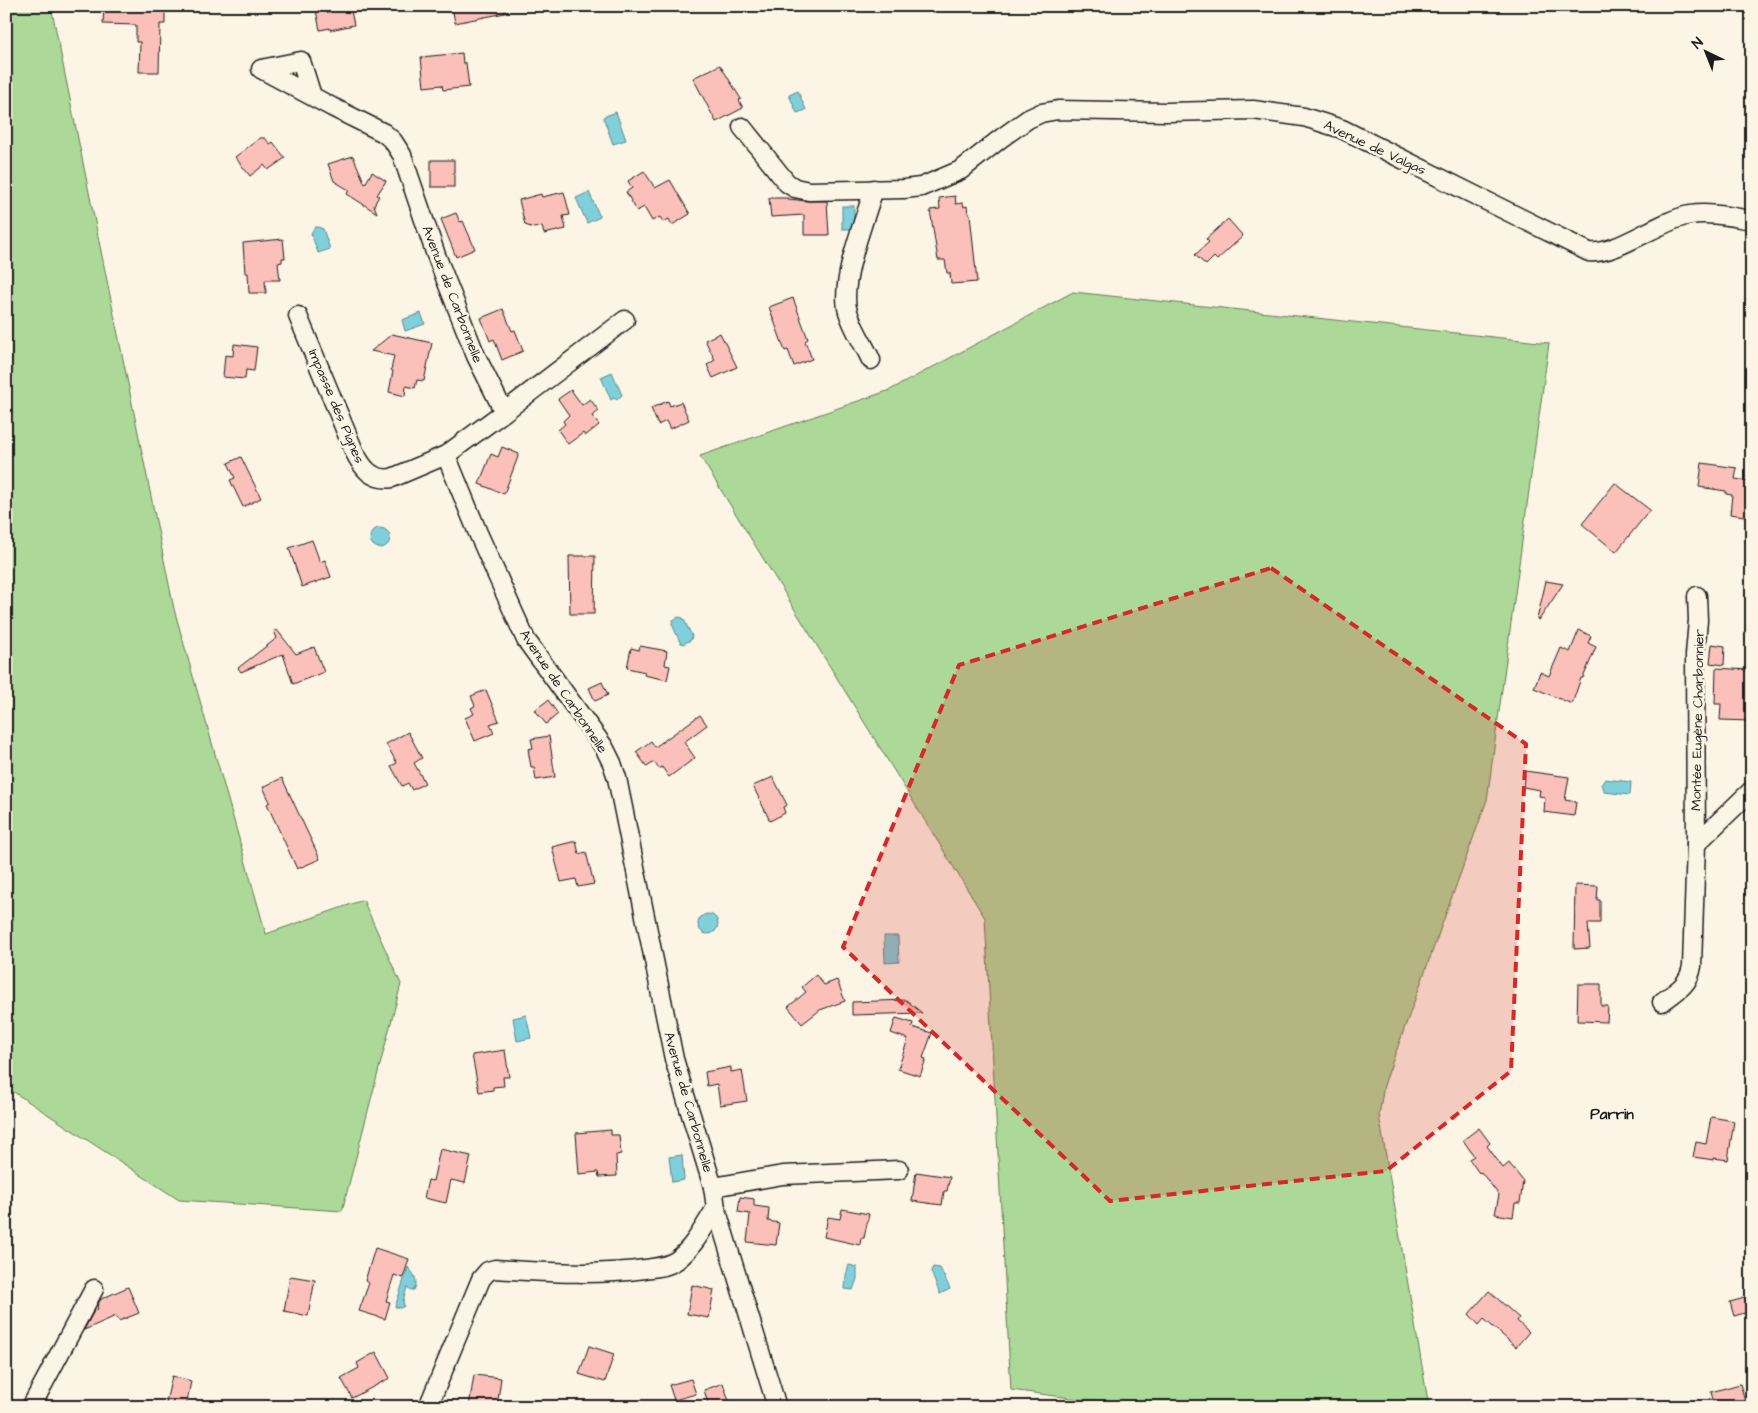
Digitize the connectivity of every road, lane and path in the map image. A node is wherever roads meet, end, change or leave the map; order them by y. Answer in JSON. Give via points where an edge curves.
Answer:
{"nodes":[{"id":1,"x":312,"y":96,"type":"dead end"},
{"id":2,"x":742,"y":127,"type":"dead end"},
{"id":3,"x":874,"y":189,"type":"junction"},
{"id":4,"x":1752,"y":220,"type":"edge"},
{"id":5,"x":298,"y":316,"type":"dead end"},
{"id":6,"x":625,"y":320,"type":"dead end"},
{"id":7,"x":871,"y":360,"type":"dead end"},
{"id":8,"x":504,"y":412,"type":"junction"},
{"id":9,"x":446,"y":455,"type":"junction"},
{"id":10,"x":1697,"y":596,"type":"dead end"},
{"id":11,"x":1752,"y":790,"type":"edge"},
{"id":12,"x":1696,"y":844,"type":"junction"},
{"id":13,"x":1662,"y":1002,"type":"dead end"},
{"id":14,"x":899,"y":1170,"type":"dead end"},
{"id":15,"x":713,"y":1187,"type":"junction"},
{"id":16,"x":716,"y":1208,"type":"junction"},
{"id":17,"x":94,"y":1290,"type":"dead end"},
{"id":18,"x":31,"y":1407,"type":"edge"},
{"id":19,"x":428,"y":1407,"type":"edge"},
{"id":20,"x":777,"y":1407,"type":"edge"}],
"edges":[{"from":1,"to":8,"type":"street","name":"Avenue de Carbonnelle","via":[[384,133],[398,148],[476,356]]},
{"from":2,"to":3,"type":"street","name":"Avenue de Valgas","via":[[795,188],[810,191]]},
{"from":3,"to":4,"type":"street","name":"Avenue de Valgas","via":[[921,187],[961,170],[1041,112],[1253,110],[1304,117],[1342,129],[1589,252],[1610,249],[1660,225],[1690,215]]},
{"from":3,"to":7,"type":"street","via":[[846,294],[851,319]]},
{"from":5,"to":9,"type":"street","name":"Impasse des Pignes","via":[[365,471],[385,479],[392,478]]},
{"from":6,"to":8,"type":"street"},
{"from":8,"to":9,"type":"street"},
{"from":9,"to":15,"type":"street","name":"Avenue de Carbonnelle","via":[[526,640],[612,762],[674,1059]]},
{"from":10,"to":12,"type":"street","name":"Montée Eugène Charbonnier"},
{"from":11,"to":12,"type":"street","name":"Montée Eugène Charbonnier"},
{"from":12,"to":13,"type":"street","name":"Montée Eugène Charbonnier","via":[[1691,976],[1684,986]]},
{"from":14,"to":15,"type":"street","via":[[783,1175]]},
{"from":15,"to":16,"type":"street","name":"Avenue de Carbonnelle"},
{"from":16,"to":19,"type":"street","via":[[695,1241],[669,1265],[574,1274],[488,1271],[480,1278]]},
{"from":16,"to":20,"type":"street","name":"Avenue de Carbonnelle"},
{"from":17,"to":18,"type":"street"}]}
